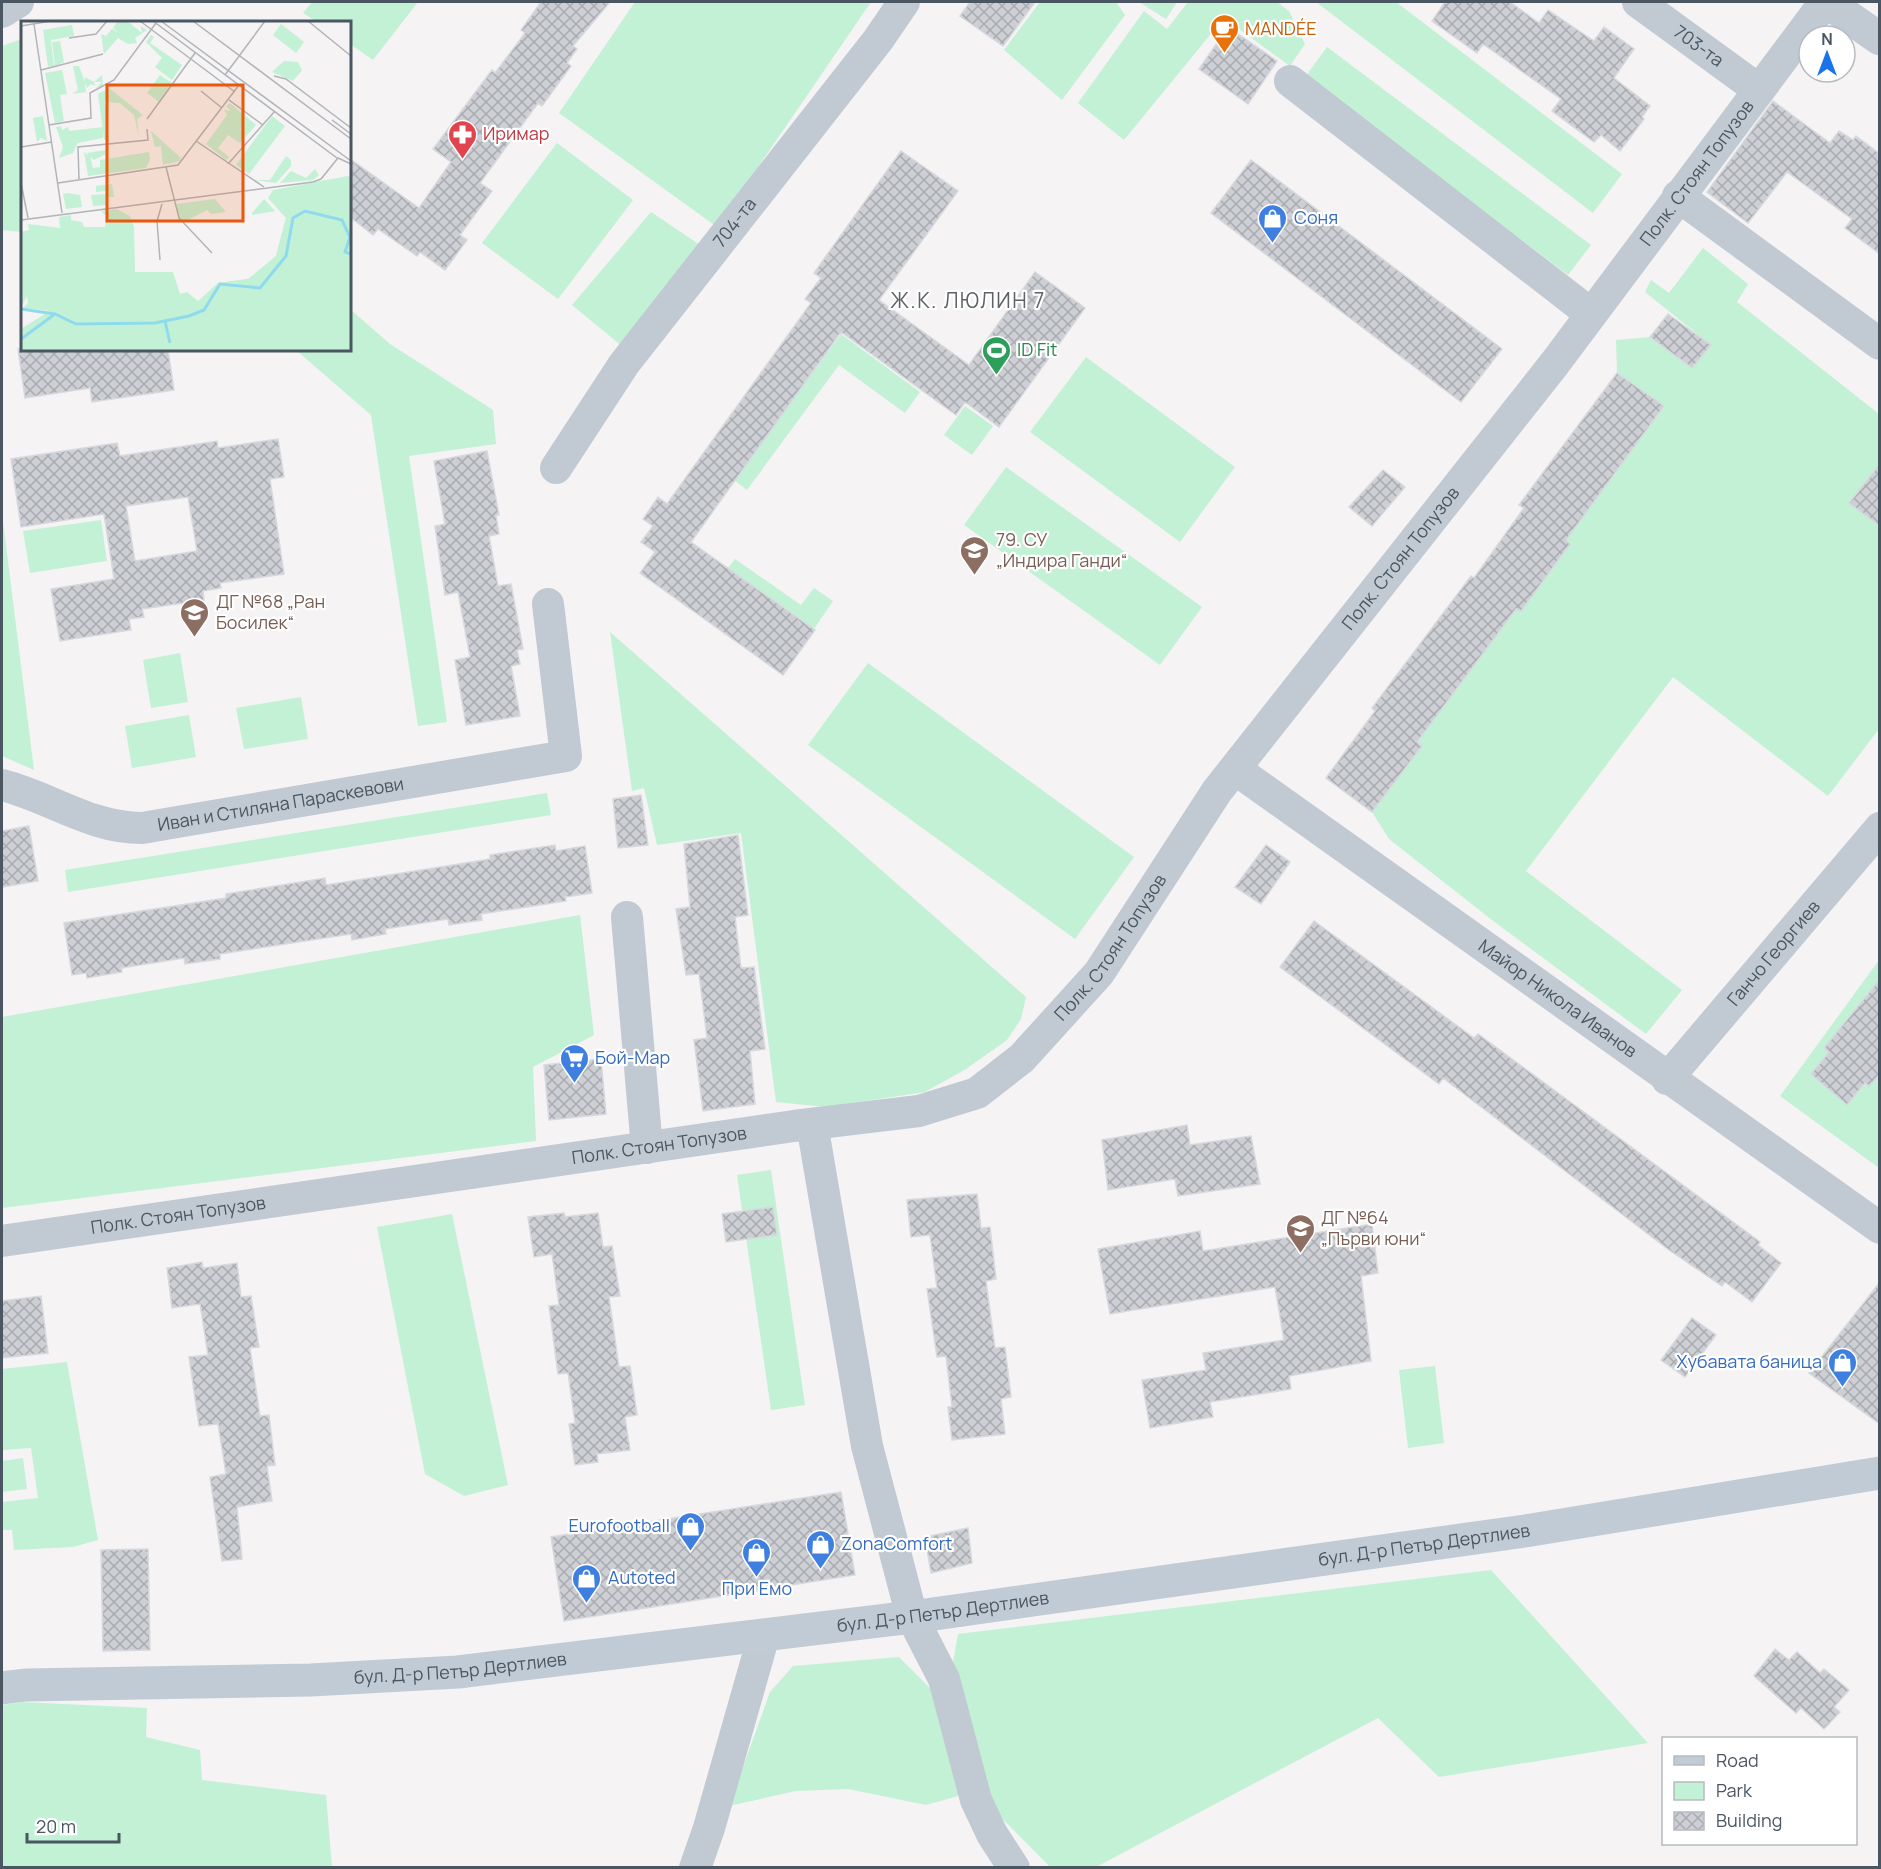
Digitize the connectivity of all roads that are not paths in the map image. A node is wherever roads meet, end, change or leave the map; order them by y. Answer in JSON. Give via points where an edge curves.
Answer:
{"nodes":[{"id":1,"x":18,"y":2,"type":"edge"},
{"id":2,"x":904,"y":2,"type":"edge"},
{"id":3,"x":1638,"y":2,"type":"edge"},
{"id":4,"x":1826,"y":2,"type":"edge"},
{"id":5,"x":2,"y":12,"type":"edge"},
{"id":6,"x":1880,"y":39,"type":"edge"},
{"id":7,"x":1290,"y":81,"type":"dead end"},
{"id":8,"x":1759,"y":90,"type":"junction"},
{"id":9,"x":1678,"y":196,"type":"junction"},
{"id":10,"x":1591,"y":314,"type":"junction"},
{"id":11,"x":1880,"y":344,"type":"edge"},
{"id":12,"x":562,"y":457,"type":"dead end"},
{"id":13,"x":548,"y":604,"type":"dead end"},
{"id":14,"x":1235,"y":769,"type":"junction"},
{"id":15,"x":2,"y":785,"type":"edge"},
{"id":16,"x":1880,"y":828,"type":"edge"},
{"id":17,"x":627,"y":917,"type":"dead end"},
{"id":18,"x":1667,"y":1079,"type":"junction"},
{"id":19,"x":812,"y":1124,"type":"junction"},
{"id":20,"x":647,"y":1148,"type":"junction"},
{"id":21,"x":1880,"y":1228,"type":"edge"},
{"id":22,"x":2,"y":1241,"type":"edge"},
{"id":23,"x":1880,"y":1473,"type":"edge"},
{"id":24,"x":912,"y":1617,"type":"junction"},
{"id":25,"x":764,"y":1635,"type":"junction"},
{"id":26,"x":2,"y":1688,"type":"edge"},
{"id":27,"x":695,"y":1868,"type":"edge"},
{"id":28,"x":1014,"y":1868,"type":"edge"}],
"edges":[{"from":1,"to":5,"type":"street"},
{"from":2,"to":12,"type":"street","name":"704-та","via":[[624,363]]},
{"from":3,"to":8,"type":"street","name":"703-та"},
{"from":4,"to":6,"type":"street"},
{"from":4,"to":8,"type":"street","name":"Полк. Стоян Топузов"},
{"from":7,"to":10,"type":"street"},
{"from":8,"to":9,"type":"street","name":"Полк. Стоян Топузов"},
{"from":9,"to":10,"type":"street","name":"Полк. Стоян Топузов"},
{"from":9,"to":11,"type":"street"},
{"from":10,"to":14,"type":"street","name":"Полк. Стоян Топузов"},
{"from":13,"to":15,"type":"street","name":"Иван и Стиляна Параскевови","via":[[566,756],[142,828],[95,821]]},
{"from":14,"to":18,"type":"street","name":"Майор Никола Иванов"},
{"from":14,"to":19,"type":"street","name":"Полк. Стоян Топузов","via":[[1100,973],[1022,1058],[977,1093],[919,1111]]},
{"from":16,"to":18,"type":"street","name":"Ганчо Георгиев"},
{"from":17,"to":20,"type":"street"},
{"from":18,"to":21,"type":"street","name":"Майор Никола Иванов"},
{"from":19,"to":20,"type":"street","name":"Полк. Стоян Топузов"},
{"from":19,"to":24,"type":"street","via":[[867,1446]]},
{"from":20,"to":22,"type":"street","name":"Полк. Стоян Топузов"},
{"from":23,"to":24,"type":"main road","name":"бул. Д-р Петър Дертлиев","via":[[1525,1531]]},
{"from":24,"to":25,"type":"main road","name":"бул. Д-р Петър Дертлиев"},
{"from":24,"to":28,"type":"street","via":[[944,1679],[975,1800]]},
{"from":25,"to":26,"type":"main road","name":"бул. Д-р Петър Дертлиев","via":[[458,1672]]},
{"from":25,"to":27,"type":"street"}]}
